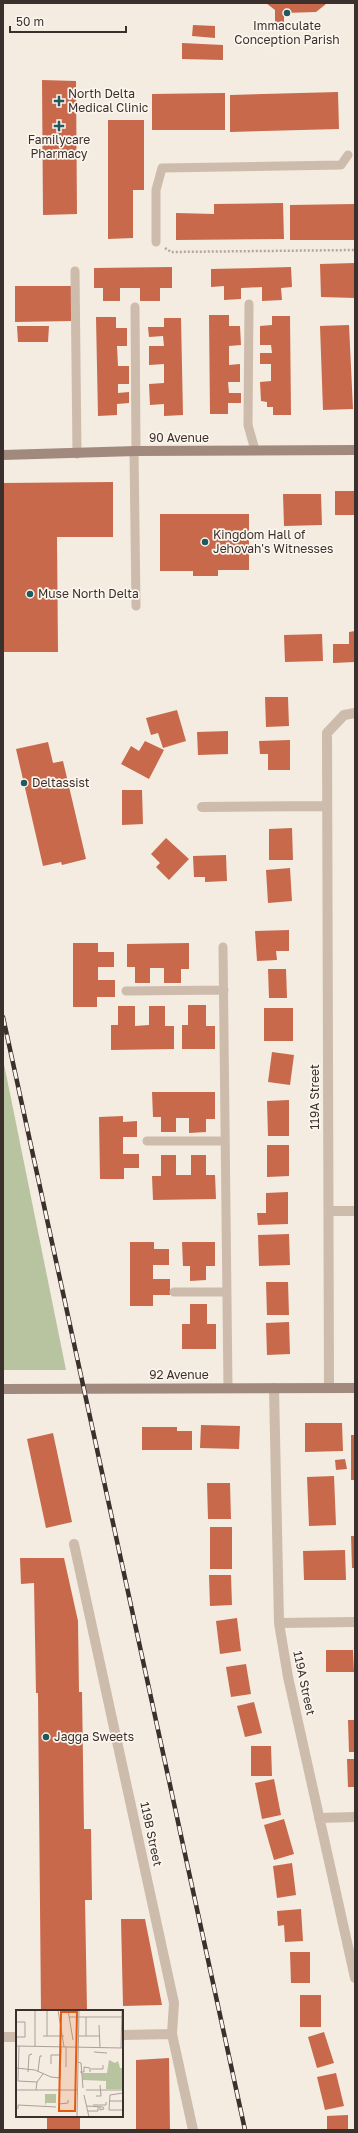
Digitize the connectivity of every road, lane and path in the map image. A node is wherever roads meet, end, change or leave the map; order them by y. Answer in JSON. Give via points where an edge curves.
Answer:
{"nodes":[{"id":1,"x":348,"y":155,"type":"dead end"},
{"id":2,"x":160,"y":244,"type":"joint"},
{"id":3,"x":355,"y":250,"type":"edge"},
{"id":4,"x":75,"y":271,"type":"dead end"},
{"id":5,"x":249,"y":304,"type":"dead end"},
{"id":6,"x":135,"y":308,"type":"dead end"},
{"id":7,"x":255,"y":450,"type":"junction"},
{"id":8,"x":355,"y":450,"type":"edge"},
{"id":9,"x":135,"y":451,"type":"junction"},
{"id":10,"x":77,"y":454,"type":"junction"},
{"id":11,"x":3,"y":455,"type":"edge"},
{"id":12,"x":136,"y":606,"type":"dead end"},
{"id":13,"x":355,"y":713,"type":"edge"},
{"id":14,"x":327,"y":806,"type":"junction"},
{"id":15,"x":202,"y":807,"type":"dead end"},
{"id":16,"x":223,"y":947,"type":"dead end"},
{"id":17,"x":224,"y":990,"type":"junction"},
{"id":18,"x":126,"y":991,"type":"dead end"},
{"id":19,"x":147,"y":1141,"type":"dead end"},
{"id":20,"x":225,"y":1141,"type":"junction"},
{"id":21,"x":329,"y":1211,"type":"junction"},
{"id":22,"x":355,"y":1211,"type":"edge"},
{"id":23,"x":174,"y":1292,"type":"dead end"},
{"id":24,"x":227,"y":1292,"type":"junction"},
{"id":25,"x":228,"y":1388,"type":"junction"},
{"id":26,"x":274,"y":1388,"type":"junction"},
{"id":27,"x":330,"y":1388,"type":"junction"},
{"id":28,"x":355,"y":1388,"type":"edge"},
{"id":29,"x":3,"y":1389,"type":"edge"},
{"id":30,"x":74,"y":1544,"type":"dead end"},
{"id":31,"x":355,"y":1622,"type":"edge"},
{"id":32,"x":279,"y":1623,"type":"junction"},
{"id":33,"x":355,"y":1817,"type":"edge"},
{"id":34,"x":319,"y":1818,"type":"junction"},
{"id":35,"x":355,"y":1978,"type":"edge"},
{"id":36,"x":172,"y":2034,"type":"junction"},
{"id":37,"x":123,"y":2035,"type":"edge"},
{"id":38,"x":16,"y":2037,"type":"edge"},
{"id":39,"x":3,"y":2038,"type":"edge"},
{"id":40,"x":193,"y":2130,"type":"edge"}],
"edges":[{"from":1,"to":2,"type":"lane","via":[[341,165],[162,168],[156,190]]},
{"from":2,"to":3,"type":"path","via":[[171,252]]},
{"from":4,"to":10,"type":"lane"},
{"from":5,"to":7,"type":"lane","via":[[248,425]]},
{"from":6,"to":9,"type":"lane"},
{"from":7,"to":8,"type":"street","name":"90 Avenue"},
{"from":7,"to":9,"type":"street","name":"90 Avenue"},
{"from":9,"to":10,"type":"street","name":"90 Avenue"},
{"from":9,"to":12,"type":"lane"},
{"from":10,"to":11,"type":"street","name":"90 Avenue"},
{"from":13,"to":14,"type":"street","name":"119A Street","via":[[344,715],[326,733]]},
{"from":14,"to":15,"type":"street"},
{"from":14,"to":21,"type":"street","name":"119A Street"},
{"from":16,"to":17,"type":"lane"},
{"from":17,"to":18,"type":"lane"},
{"from":17,"to":20,"type":"lane"},
{"from":19,"to":20,"type":"lane"},
{"from":20,"to":24,"type":"lane"},
{"from":21,"to":22,"type":"street"},
{"from":21,"to":27,"type":"street","name":"119A Street"},
{"from":23,"to":24,"type":"lane"},
{"from":24,"to":25,"type":"lane"},
{"from":25,"to":26,"type":"street","name":"92 Avenue"},
{"from":25,"to":29,"type":"street","name":"92 Avenue"},
{"from":26,"to":27,"type":"street","name":"92 Avenue"},
{"from":26,"to":32,"type":"street","name":"119A Street"},
{"from":27,"to":28,"type":"street","name":"92 Avenue"},
{"from":30,"to":36,"type":"street","name":"119B Street","via":[[174,2003]]},
{"from":31,"to":32,"type":"street"},
{"from":32,"to":34,"type":"street","name":"119A Street","via":[[288,1677]]},
{"from":33,"to":34,"type":"street"},
{"from":34,"to":35,"type":"street","name":"119A Street"},
{"from":36,"to":37,"type":"street"},
{"from":36,"to":40,"type":"street","name":"119B Street"},
{"from":38,"to":39,"type":"street"}]}
